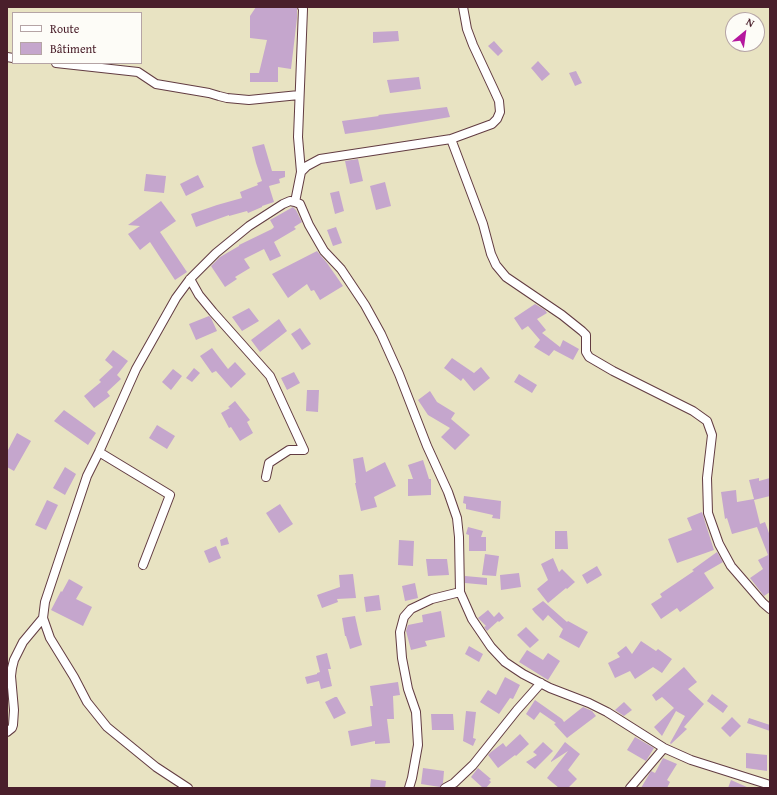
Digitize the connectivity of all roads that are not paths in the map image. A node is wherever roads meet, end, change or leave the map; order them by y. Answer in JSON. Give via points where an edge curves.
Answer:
{"nodes":[{"id":1,"x":302,"y":7,"type":"edge"},
{"id":2,"x":463,"y":7,"type":"edge"},
{"id":3,"x":65,"y":64,"type":"edge"},
{"id":4,"x":299,"y":95,"type":"junction"},
{"id":5,"x":452,"y":139,"type":"junction"},
{"id":6,"x":301,"y":172,"type":"junction"},
{"id":7,"x":295,"y":202,"type":"junction"},
{"id":8,"x":190,"y":279,"type":"junction"},
{"id":9,"x":99,"y":452,"type":"junction"},
{"id":10,"x":266,"y":476,"type":"dead end"},
{"id":11,"x":143,"y":565,"type":"dead end"},
{"id":12,"x":460,"y":592,"type":"junction"},
{"id":13,"x":770,"y":609,"type":"edge"},
{"id":14,"x":43,"y":618,"type":"junction"},
{"id":15,"x":540,"y":683,"type":"junction"},
{"id":16,"x":7,"y":732,"type":"edge"},
{"id":17,"x":664,"y":748,"type":"junction"},
{"id":18,"x":770,"y":785,"type":"edge"},
{"id":19,"x":188,"y":788,"type":"edge"},
{"id":20,"x":409,"y":788,"type":"edge"},
{"id":21,"x":445,"y":788,"type":"edge"},
{"id":22,"x":630,"y":788,"type":"edge"}],
"edges":[{"from":1,"to":4,"type":"street"},
{"from":2,"to":5,"type":"street","via":[[467,29],[499,101],[500,112],[492,124]]},
{"from":3,"to":4,"type":"street","via":[[138,72],[156,84],[227,98],[249,100]]},
{"from":4,"to":6,"type":"street","via":[[298,137]]},
{"from":5,"to":6,"type":"street","via":[[320,159]]},
{"from":5,"to":13,"type":"street","via":[[483,224],[491,254],[506,277],[562,315],[586,335],[586,352],[590,357],[707,421],[712,435],[707,478],[708,513],[719,544],[731,566]]},
{"from":6,"to":7,"type":"street"},
{"from":7,"to":8,"type":"street","via":[[283,204],[249,226]]},
{"from":7,"to":12,"type":"street","via":[[300,204],[326,253],[339,266],[365,305],[399,374],[457,518]]},
{"from":8,"to":9,"type":"street","via":[[176,298],[136,368]]},
{"from":8,"to":10,"type":"street","via":[[213,312],[270,376],[304,450],[289,450],[269,463]]},
{"from":9,"to":11,"type":"street","via":[[170,495]]},
{"from":9,"to":14,"type":"street","via":[[87,476],[45,602]]},
{"from":12,"to":15,"type":"street","via":[[472,619],[491,647],[505,662]]},
{"from":12,"to":20,"type":"street","via":[[432,599],[411,609],[404,617],[400,632],[408,689],[416,712],[418,744]]},
{"from":14,"to":16,"type":"street","via":[[23,642],[13,664],[13,725]]},
{"from":14,"to":19,"type":"street","via":[[50,638],[87,702],[106,727],[156,767]]},
{"from":15,"to":17,"type":"street","via":[[607,712]]},
{"from":15,"to":21,"type":"street","via":[[473,765]]},
{"from":17,"to":18,"type":"street","via":[[692,760]]},
{"from":17,"to":22,"type":"street"}]}
